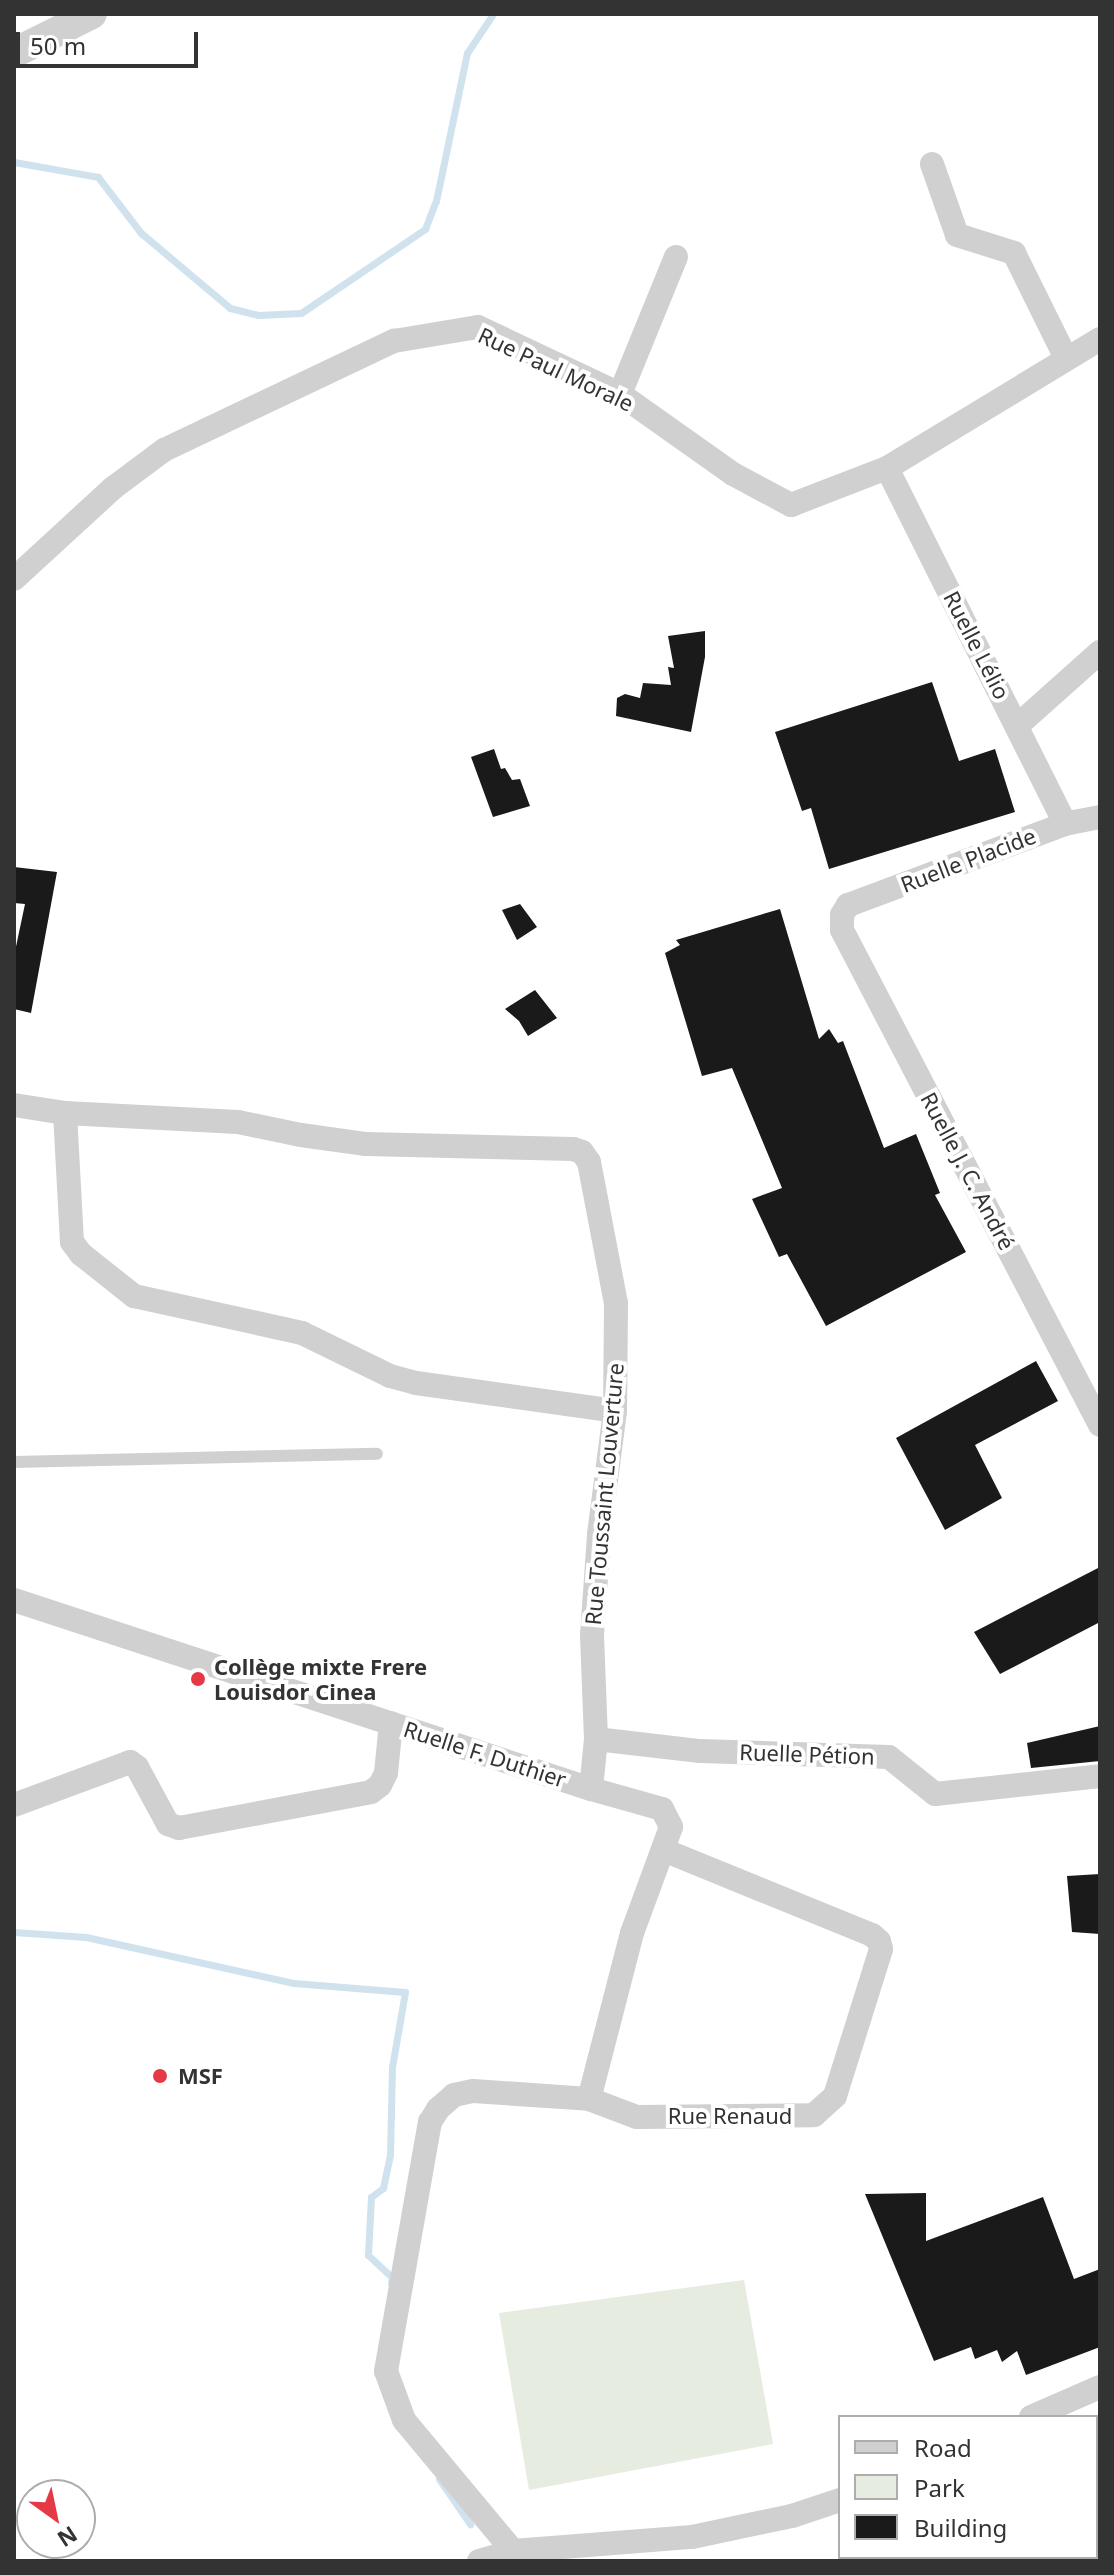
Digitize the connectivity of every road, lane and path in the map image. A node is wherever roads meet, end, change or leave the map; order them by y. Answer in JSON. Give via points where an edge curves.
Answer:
{"nodes":[{"id":1,"x":92,"y":14,"type":"edge"},
{"id":2,"x":14,"y":53,"type":"edge"},
{"id":3,"x":932,"y":164,"type":"dead end"},
{"id":4,"x":676,"y":257,"type":"dead end"},
{"id":5,"x":1100,"y":339,"type":"edge"},
{"id":6,"x":1066,"y":358,"type":"junction"},
{"id":7,"x":620,"y":394,"type":"junction"},
{"id":8,"x":887,"y":468,"type":"junction"},
{"id":9,"x":14,"y":579,"type":"edge"},
{"id":10,"x":1100,"y":652,"type":"edge"},
{"id":11,"x":1018,"y":725,"type":"junction"},
{"id":12,"x":1100,"y":817,"type":"edge"},
{"id":13,"x":1065,"y":824,"type":"junction"},
{"id":14,"x":842,"y":915,"type":"joint"},
{"id":15,"x":14,"y":1105,"type":"edge"},
{"id":16,"x":65,"y":1113,"type":"junction"},
{"id":17,"x":615,"y":1411,"type":"junction"},
{"id":18,"x":1100,"y":1425,"type":"edge"},
{"id":19,"x":377,"y":1454,"type":"dead end"},
{"id":20,"x":14,"y":1462,"type":"edge"},
{"id":21,"x":14,"y":1600,"type":"edge"},
{"id":22,"x":391,"y":1723,"type":"junction"},
{"id":23,"x":596,"y":1739,"type":"junction"},
{"id":24,"x":1100,"y":1776,"type":"edge"},
{"id":25,"x":591,"y":1789,"type":"junction"},
{"id":26,"x":14,"y":1805,"type":"edge"},
{"id":27,"x":664,"y":1850,"type":"junction"},
{"id":28,"x":589,"y":2099,"type":"junction"},
{"id":29,"x":1100,"y":2387,"type":"edge"},
{"id":30,"x":1036,"y":2415,"type":"edge"},
{"id":31,"x":838,"y":2501,"type":"edge"},
{"id":32,"x":513,"y":2551,"type":"junction"},
{"id":33,"x":479,"y":2561,"type":"edge"}],
"edges":[{"from":1,"to":2,"type":"street"},
{"from":3,"to":6,"type":"street","via":[[957,235],[1014,253]]},
{"from":4,"to":7,"type":"street"},
{"from":5,"to":6,"type":"street","name":"Rue Paul Morale"},
{"from":6,"to":8,"type":"street","name":"Rue Paul Morale"},
{"from":7,"to":8,"type":"street","name":"Rue Paul Morale","via":[[733,474],[791,505]]},
{"from":7,"to":9,"type":"street","name":"Rue Paul Morale","via":[[478,327],[394,341],[164,450],[113,488]]},
{"from":8,"to":11,"type":"street","name":"Ruelle Lélio"},
{"from":10,"to":11,"type":"street"},
{"from":11,"to":13,"type":"street","name":"Ruelle Lélio"},
{"from":12,"to":13,"type":"street","name":"Ruelle Placide"},
{"from":13,"to":14,"type":"street","name":"Ruelle Placide","via":[[848,905]]},
{"from":14,"to":18,"type":"street","name":"Ruelle J. C. André","via":[[842,930]]},
{"from":15,"to":16,"type":"street","name":"Rue Toussaint Louverture"},
{"from":16,"to":17,"type":"street","via":[[72,1242],[134,1296],[302,1333],[390,1376],[416,1383]]},
{"from":16,"to":17,"type":"street","name":"Rue Toussaint Louverture","via":[[238,1122],[366,1144],[582,1152],[589,1162],[616,1303]]},
{"from":17,"to":23,"type":"street","name":"Rue Toussaint Louverture","via":[[592,1635]]},
{"from":19,"to":20,"type":"lane"},
{"from":21,"to":22,"type":"street","name":"Ruelle F. Duthier"},
{"from":22,"to":25,"type":"street","name":"Ruelle F. Duthier"},
{"from":22,"to":26,"type":"street","via":[[386,1773],[371,1792],[179,1828],[168,1824],[130,1762]]},
{"from":23,"to":24,"type":"street","name":"Ruelle Pétion","via":[[700,1751],[889,1757],[935,1794]]},
{"from":23,"to":25,"type":"street","name":"Rue Toussaint Louverture"},
{"from":25,"to":27,"type":"street","name":"Ruelle F. Duthier","via":[[662,1809],[671,1827]]},
{"from":27,"to":28,"type":"street","via":[[632,1933]]},
{"from":27,"to":28,"type":"street","name":"Rue Renaud","via":[[872,1935],[881,1949],[877,1964],[835,2096],[814,2115],[637,2117]]},
{"from":28,"to":32,"type":"street","name":"Rue Renaud","via":[[473,2091],[454,2095],[438,2109],[430,2122],[386,2371],[404,2420]]},
{"from":29,"to":30,"type":"street"},
{"from":31,"to":32,"type":"street","via":[[692,2537]]},
{"from":32,"to":33,"type":"street"}]}
